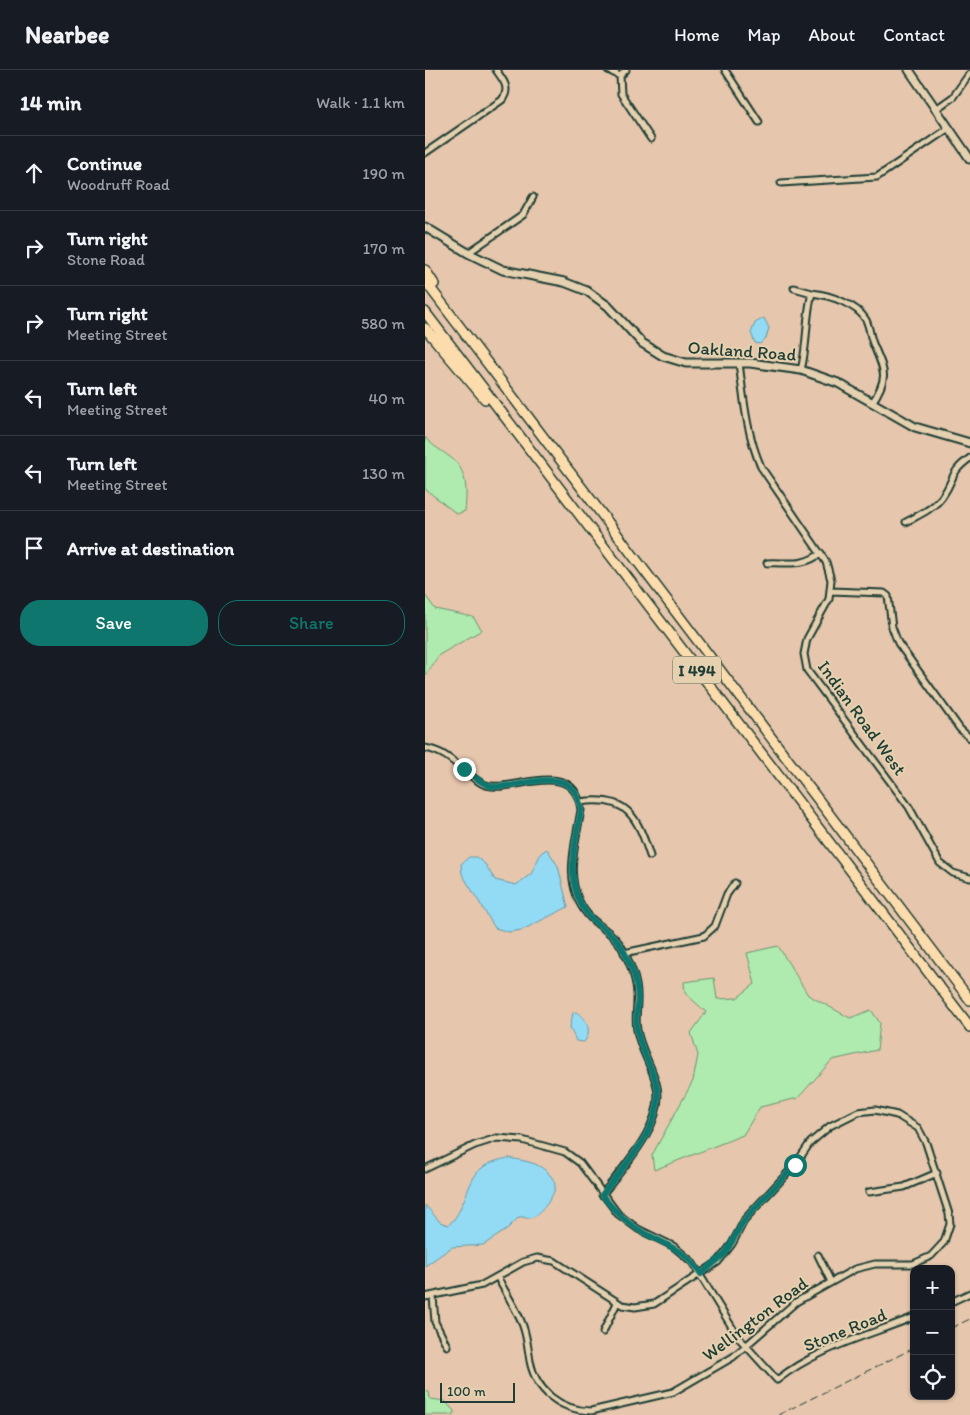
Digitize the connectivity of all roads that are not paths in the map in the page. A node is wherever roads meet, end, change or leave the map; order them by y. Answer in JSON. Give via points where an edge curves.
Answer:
{"nodes":[{"id":1,"x":496,"y":70,"type":"edge"},
{"id":2,"x":608,"y":70,"type":"edge"},
{"id":3,"x":626,"y":70,"type":"edge"},
{"id":4,"x":725,"y":70,"type":"edge"},
{"id":5,"x":909,"y":70,"type":"edge"},
{"id":6,"x":970,"y":73,"type":"edge"},
{"id":7,"x":620,"y":76,"type":"junction"},
{"id":8,"x":936,"y":110,"type":"junction"},
{"id":9,"x":759,"y":122,"type":"dead end"},
{"id":10,"x":949,"y":128,"type":"junction"},
{"id":11,"x":651,"y":139,"type":"dead end"},
{"id":12,"x":425,"y":153,"type":"edge"},
{"id":13,"x":969,"y":156,"type":"edge"},
{"id":14,"x":781,"y":184,"type":"dead end"},
{"id":15,"x":533,"y":197,"type":"dead end"},
{"id":16,"x":425,"y":227,"type":"edge"},
{"id":17,"x":468,"y":253,"type":"junction"},
{"id":18,"x":425,"y":270,"type":"edge"},
{"id":19,"x":425,"y":281,"type":"edge"},
{"id":20,"x":794,"y":288,"type":"dead end"},
{"id":21,"x":812,"y":293,"type":"junction"},
{"id":22,"x":425,"y":312,"type":"edge"},
{"id":23,"x":425,"y":328,"type":"edge"},
{"id":24,"x":466,"y":335,"type":"junction"},
{"id":25,"x":739,"y":363,"type":"junction"},
{"id":26,"x":801,"y":370,"type":"junction"},
{"id":27,"x":872,"y":403,"type":"junction"},
{"id":28,"x":503,"y":417,"type":"junction"},
{"id":29,"x":970,"y":443,"type":"edge"},
{"id":30,"x":970,"y":458,"type":"edge"},
{"id":31,"x":906,"y":522,"type":"dead end"},
{"id":32,"x":821,"y":553,"type":"junction"},
{"id":33,"x":767,"y":562,"type":"dead end"},
{"id":34,"x":831,"y":591,"type":"junction"},
{"id":35,"x":970,"y":738,"type":"edge"},
{"id":36,"x":425,"y":748,"type":"edge"},
{"id":37,"x":580,"y":802,"type":"junction"},
{"id":38,"x":650,"y":856,"type":"dead end"},
{"id":39,"x":970,"y":879,"type":"edge"},
{"id":40,"x":735,"y":883,"type":"dead end"},
{"id":41,"x":625,"y":953,"type":"junction"},
{"id":42,"x":970,"y":1000,"type":"edge"},
{"id":43,"x":970,"y":1027,"type":"edge"},
{"id":44,"x":425,"y":1169,"type":"edge"},
{"id":45,"x":937,"y":1173,"type":"junction"},
{"id":46,"x":869,"y":1192,"type":"dead end"},
{"id":47,"x":602,"y":1195,"type":"junction"},
{"id":48,"x":818,"y":1255,"type":"dead end"},
{"id":49,"x":701,"y":1274,"type":"junction"},
{"id":50,"x":498,"y":1278,"type":"junction"},
{"id":51,"x":831,"y":1282,"type":"junction"},
{"id":52,"x":970,"y":1293,"type":"edge"},
{"id":53,"x":433,"y":1296,"type":"junction"},
{"id":54,"x":425,"y":1297,"type":"edge"},
{"id":55,"x":955,"y":1300,"type":"edge"},
{"id":56,"x":617,"y":1303,"type":"junction"},
{"id":57,"x":910,"y":1318,"type":"edge"},
{"id":58,"x":603,"y":1332,"type":"dead end"},
{"id":59,"x":447,"y":1346,"type":"dead end"},
{"id":60,"x":745,"y":1346,"type":"junction"}],
"edges":[{"from":1,"to":12,"type":"street","via":[[506,85],[502,100]]},
{"from":2,"to":7,"type":"street"},
{"from":3,"to":7,"type":"street"},
{"from":4,"to":9,"type":"street"},
{"from":5,"to":8,"type":"street"},
{"from":6,"to":8,"type":"street","via":[[953,97]]},
{"from":7,"to":11,"type":"street","via":[[621,94]]},
{"from":8,"to":10,"type":"street"},
{"from":10,"to":13,"type":"street"},
{"from":10,"to":14,"type":"street","via":[[877,177]]},
{"from":15,"to":17,"type":"street","via":[[523,215]]},
{"from":16,"to":17,"type":"street","name":"Oakland Road"},
{"from":17,"to":25,"type":"street","name":"Oakland Road","via":[[503,270],[564,282],[587,291],[608,306],[641,343],[663,356],[694,364]]},
{"from":18,"to":24,"type":"highway"},
{"from":19,"to":24,"type":"highway","number":"I 494"},
{"from":20,"to":21,"type":"street"},
{"from":21,"to":26,"type":"street"},
{"from":21,"to":27,"type":"street","via":[[832,298],[865,318],[884,370],[882,386]]},
{"from":22,"to":28,"type":"highway","number":"I 494"},
{"from":23,"to":28,"type":"highway","via":[[474,388]]},
{"from":24,"to":42,"type":"highway","number":"I 494"},
{"from":25,"to":26,"type":"street","name":"Oakland Road"},
{"from":25,"to":32,"type":"street","via":[[743,410],[756,455]]},
{"from":26,"to":27,"type":"street","name":"Oakland Road","via":[[838,383]]},
{"from":27,"to":29,"type":"street","name":"Oakland Road","via":[[915,427]]},
{"from":28,"to":43,"type":"highway","number":"I 494"},
{"from":30,"to":31,"type":"street","via":[[955,469],[947,490],[934,506]]},
{"from":32,"to":33,"type":"street","via":[[800,564]]},
{"from":32,"to":34,"type":"street","via":[[829,571]]},
{"from":34,"to":35,"type":"street","via":[[884,593],[888,596],[892,628],[898,643],[960,729]]},
{"from":34,"to":39,"type":"street","name":"Indian Road West","via":[[826,608],[807,639],[804,654],[807,670],[909,807],[940,862],[953,873]]},
{"from":36,"to":37,"type":"street","via":[[450,758],[483,783],[492,786],[557,781],[572,790]]},
{"from":37,"to":38,"type":"street","via":[[607,801],[629,811],[639,823]]},
{"from":37,"to":41,"type":"street","via":[[572,857],[576,892],[588,915],[615,938]]},
{"from":40,"to":41,"type":"street","via":[[727,894],[715,926],[704,936]]},
{"from":41,"to":47,"type":"street","via":[[637,987],[637,1032],[659,1099],[649,1130]]},
{"from":44,"to":47,"type":"street","name":"Stone Road","via":[[486,1140],[510,1138],[556,1149],[573,1157]]},
{"from":45,"to":46,"type":"street","via":[[904,1188]]},
{"from":45,"to":49,"type":"street","name":"Wellington Road","via":[[923,1135],[912,1122],[875,1110],[858,1112],[830,1126],[810,1143],[795,1165],[745,1219],[725,1254]]},
{"from":45,"to":51,"type":"street","name":"Wellington Road","via":[[949,1214],[947,1233],[938,1250],[913,1264],[865,1265]]},
{"from":47,"to":49,"type":"street","name":"Stone Road","via":[[627,1222],[683,1253]]},
{"from":48,"to":51,"type":"street"},
{"from":49,"to":56,"type":"street","name":"Wellington Road","via":[[654,1304],[635,1308]]},
{"from":49,"to":60,"type":"street","name":"Stone Road","via":[[727,1322]]},
{"from":50,"to":53,"type":"street"},
{"from":50,"to":56,"type":"street","via":[[528,1260],[546,1259]]},
{"from":50,"to":60,"type":"street","name":"Wellington Road","via":[[524,1329],[536,1378],[546,1393],[569,1407],[591,1410],[663,1396],[728,1360]]},
{"from":51,"to":60,"type":"street","name":"Wellington Road","via":[[796,1302]]},
{"from":52,"to":55,"type":"street"},
{"from":53,"to":54,"type":"street"},
{"from":53,"to":59,"type":"street","via":[[435,1322]]},
{"from":56,"to":58,"type":"street"},
{"from":57,"to":60,"type":"street","name":"Stone Road","via":[[823,1351],[777,1380]]}]}
